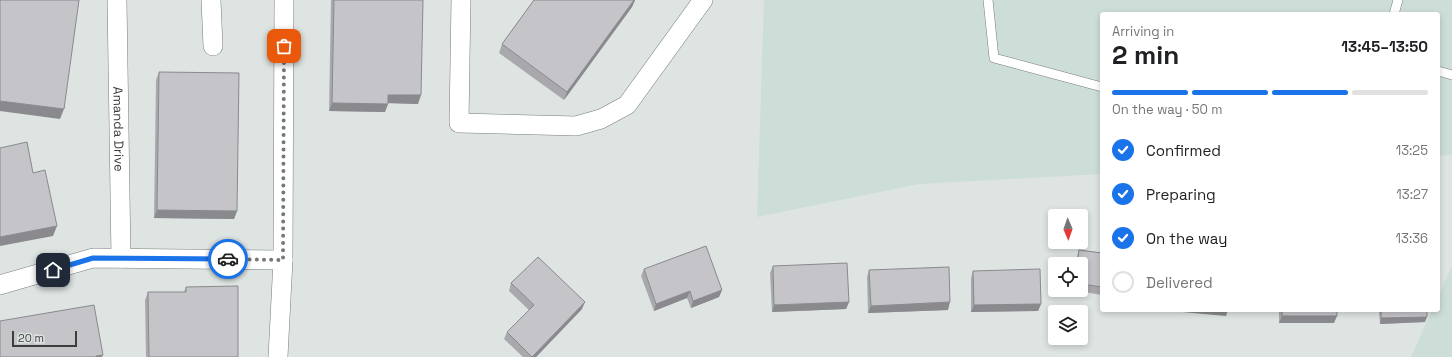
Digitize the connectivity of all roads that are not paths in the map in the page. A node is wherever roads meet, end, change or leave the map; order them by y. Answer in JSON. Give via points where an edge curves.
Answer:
{"nodes":[{"id":1,"x":118,"y":0,"type":"edge"},
{"id":2,"x":211,"y":0,"type":"edge"},
{"id":3,"x":284,"y":0,"type":"edge"},
{"id":4,"x":461,"y":0,"type":"edge"},
{"id":5,"x":703,"y":0,"type":"edge"},
{"id":6,"x":988,"y":0,"type":"edge"},
{"id":7,"x":1398,"y":0,"type":"edge"},
{"id":8,"x":1395,"y":12,"type":"edge"},
{"id":9,"x":213,"y":46,"type":"dead end"},
{"id":10,"x":1440,"y":72,"type":"edge"},
{"id":11,"x":1452,"y":75,"type":"edge"},
{"id":12,"x":1100,"y":86,"type":"edge"},
{"id":13,"x":121,"y":258,"type":"junction"},
{"id":14,"x":283,"y":260,"type":"junction"},
{"id":15,"x":0,"y":285,"type":"edge"},
{"id":16,"x":278,"y":357,"type":"edge"}],
"edges":[{"from":1,"to":13,"type":"street","name":"Amanda Drive"},
{"from":2,"to":9,"type":"street"},
{"from":3,"to":14,"type":"street"},
{"from":4,"to":5,"type":"street","via":[[459,124],[576,126],[601,119],[627,105]]},
{"from":6,"to":12,"type":"lane","via":[[994,58]]},
{"from":7,"to":8,"type":"lane"},
{"from":10,"to":11,"type":"lane"},
{"from":13,"to":14,"type":"street"},
{"from":13,"to":15,"type":"street","via":[[93,258]]},
{"from":14,"to":16,"type":"street"}]}
